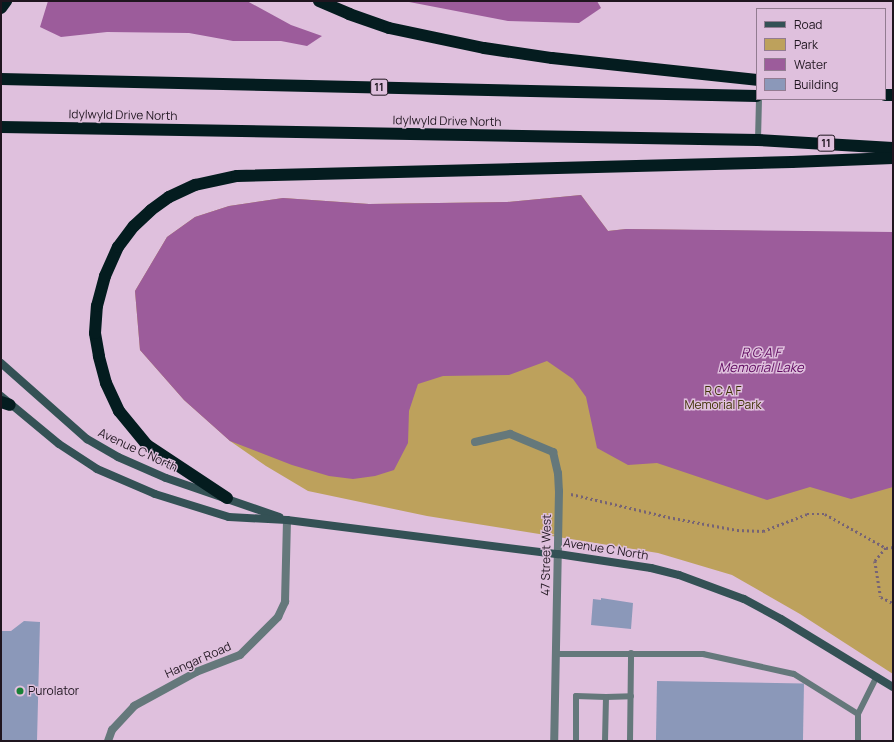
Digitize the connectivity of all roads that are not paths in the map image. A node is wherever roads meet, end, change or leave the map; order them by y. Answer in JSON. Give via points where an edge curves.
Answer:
{"nodes":[{"id":1,"x":6,"y":1,"type":"edge"},
{"id":2,"x":319,"y":1,"type":"edge"},
{"id":3,"x":1,"y":8,"type":"edge"},
{"id":4,"x":1,"y":79,"type":"edge"},
{"id":5,"x":756,"y":80,"type":"edge"},
{"id":6,"x":756,"y":96,"type":"edge"},
{"id":7,"x":759,"y":100,"type":"edge"},
{"id":8,"x":1,"y":127,"type":"edge"},
{"id":9,"x":758,"y":140,"type":"junction"},
{"id":10,"x":893,"y":148,"type":"edge"},
{"id":11,"x":893,"y":158,"type":"edge"},
{"id":12,"x":1,"y":363,"type":"edge"},
{"id":13,"x":1,"y":396,"type":"edge"},
{"id":14,"x":6,"y":403,"type":"edge"},
{"id":15,"x":475,"y":442,"type":"dead end"},
{"id":16,"x":227,"y":498,"type":"junction"},
{"id":17,"x":287,"y":520,"type":"junction"},
{"id":18,"x":558,"y":554,"type":"junction"},
{"id":19,"x":631,"y":653,"type":"junction"},
{"id":20,"x":556,"y":654,"type":"junction"},
{"id":21,"x":877,"y":676,"type":"junction"},
{"id":22,"x":893,"y":688,"type":"edge"},
{"id":23,"x":631,"y":696,"type":"junction"},
{"id":24,"x":606,"y":697,"type":"junction"},
{"id":25,"x":858,"y":714,"type":"junction"},
{"id":26,"x":108,"y":741,"type":"edge"},
{"id":27,"x":554,"y":741,"type":"edge"},
{"id":28,"x":576,"y":741,"type":"edge"},
{"id":29,"x":605,"y":741,"type":"edge"},
{"id":30,"x":630,"y":741,"type":"edge"},
{"id":31,"x":858,"y":741,"type":"edge"}],
"edges":[{"from":1,"to":3,"type":"highway"},
{"from":2,"to":5,"type":"highway","via":[[389,28],[484,48],[552,58]]},
{"from":4,"to":6,"type":"highway","number":"11"},
{"from":7,"to":9,"type":"lane"},
{"from":8,"to":9,"type":"highway","name":"Idylwyld Drive North","number":"11"},
{"from":9,"to":10,"type":"highway","name":"Idylwyld Drive North","number":"11"},
{"from":11,"to":16,"type":"highway","via":[[237,176],[195,185],[170,196],[150,210],[134,226],[118,247],[105,276],[97,306],[95,333],[99,356],[106,383],[119,411],[147,445]]},
{"from":12,"to":16,"type":"main road","name":"Avenue C North","via":[[87,439],[166,478]]},
{"from":13,"to":14,"type":"main road","name":"Avenue C North"},
{"from":14,"to":17,"type":"main road","name":"Avenue C North","via":[[59,444],[97,469],[135,486],[229,517]]},
{"from":15,"to":18,"type":"street","name":"47 Street West","via":[[510,434],[553,452],[559,491]]},
{"from":16,"to":17,"type":"main road","name":"Avenue C North"},
{"from":17,"to":18,"type":"main road","name":"Avenue C North"},
{"from":17,"to":26,"type":"street","name":"Hangar Road","via":[[285,602],[278,617],[240,655],[196,672],[134,706],[112,730]]},
{"from":18,"to":20,"type":"street","name":"47 Street West"},
{"from":18,"to":21,"type":"main road","name":"Avenue C North","via":[[651,568],[706,584],[750,603]]},
{"from":19,"to":20,"type":"lane"},
{"from":19,"to":23,"type":"lane"},
{"from":19,"to":25,"type":"lane","via":[[703,654],[794,674]]},
{"from":20,"to":27,"type":"street","name":"47 Street West"},
{"from":21,"to":22,"type":"main road","name":"Avenue C North"},
{"from":21,"to":25,"type":"lane"},
{"from":23,"to":24,"type":"lane"},
{"from":23,"to":30,"type":"lane"},
{"from":24,"to":28,"type":"lane","via":[[576,696]]},
{"from":24,"to":29,"type":"lane"},
{"from":25,"to":31,"type":"lane"}]}
